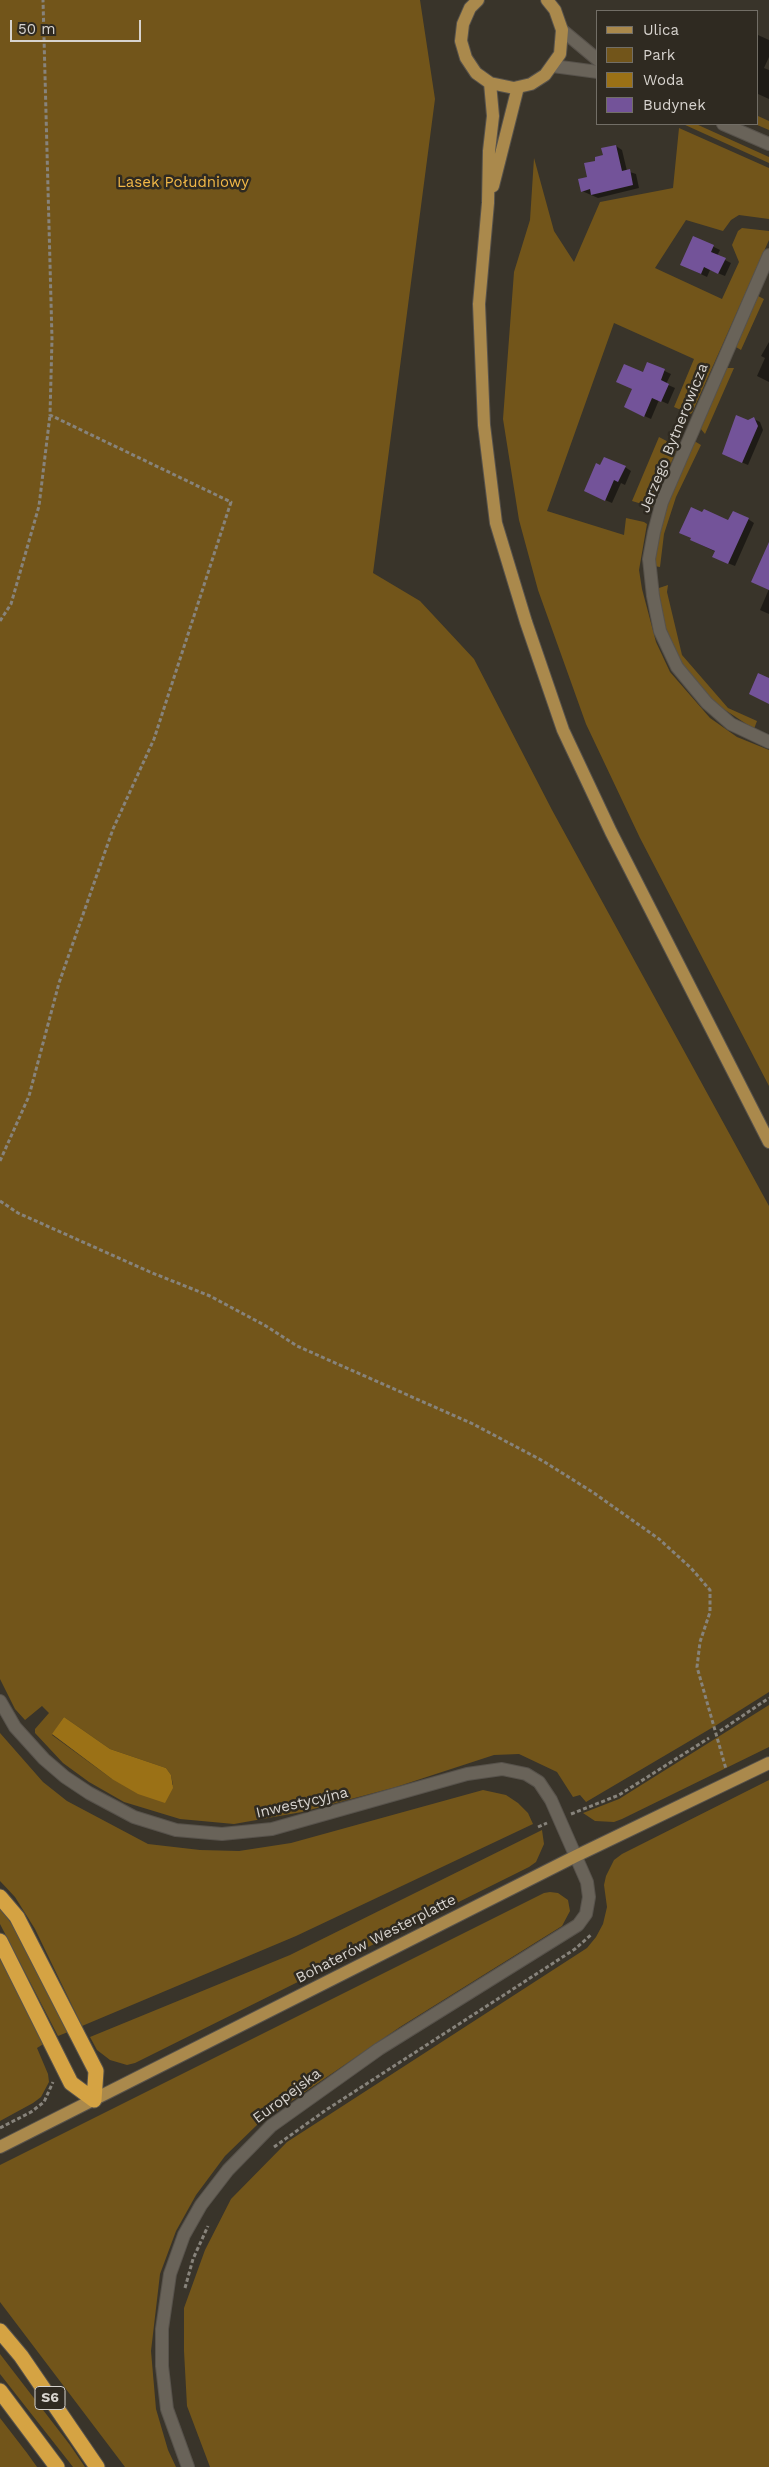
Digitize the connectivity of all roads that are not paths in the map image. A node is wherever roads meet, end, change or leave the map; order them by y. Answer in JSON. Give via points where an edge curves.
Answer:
{"nodes":[{"id":1,"x":472,"y":3,"type":"edge"},
{"id":2,"x":553,"y":3,"type":"edge"},
{"id":3,"x":562,"y":30,"type":"junction"},
{"id":4,"x":596,"y":58,"type":"edge"},
{"id":5,"x":553,"y":66,"type":"junction"},
{"id":6,"x":596,"y":72,"type":"edge"},
{"id":7,"x":490,"y":83,"type":"junction"},
{"id":8,"x":518,"y":87,"type":"junction"},
{"id":9,"x":726,"y":125,"type":"edge"},
{"id":10,"x":769,"y":144,"type":"edge"},
{"id":11,"x":488,"y":203,"type":"junction"},
{"id":12,"x":769,"y":255,"type":"edge"},
{"id":13,"x":769,"y":742,"type":"edge"},
{"id":14,"x":769,"y":1142,"type":"edge"},
{"id":15,"x":0,"y":1701,"type":"edge"},
{"id":16,"x":769,"y":1763,"type":"edge"},
{"id":17,"x":576,"y":1856,"type":"junction"},
{"id":18,"x":0,"y":1897,"type":"edge"},
{"id":19,"x":0,"y":1941,"type":"edge"},
{"id":20,"x":94,"y":2100,"type":"junction"},
{"id":21,"x":0,"y":2147,"type":"edge"},
{"id":22,"x":0,"y":2331,"type":"edge"},
{"id":23,"x":0,"y":2391,"type":"edge"},
{"id":24,"x":57,"y":2467,"type":"edge"},
{"id":25,"x":97,"y":2467,"type":"edge"},
{"id":26,"x":188,"y":2467,"type":"edge"}],
"edges":[{"from":1,"to":7,"type":"main road","via":[[463,24],[461,41],[466,58],[476,73]]},
{"from":2,"to":3,"type":"main road"},
{"from":3,"to":4,"type":"street"},
{"from":3,"to":5,"type":"main road","via":[[562,47]]},
{"from":5,"to":6,"type":"street"},
{"from":5,"to":8,"type":"main road","via":[[531,84]]},
{"from":7,"to":8,"type":"main road"},
{"from":7,"to":11,"type":"main road","via":[[494,116],[489,151]]},
{"from":8,"to":11,"type":"main road"},
{"from":9,"to":10,"type":"street"},
{"from":11,"to":14,"type":"main road","via":[[479,304],[484,425],[496,522],[526,622],[571,747]]},
{"from":12,"to":13,"type":"street","name":"Jerzego Bytnerowicza","via":[[662,502],[649,559],[652,596],[660,631],[677,667],[707,704],[731,724]]},
{"from":15,"to":17,"type":"street","name":"Inwestycyjna","via":[[18,1730],[64,1777],[134,1817],[176,1830],[222,1834],[272,1829],[467,1774],[502,1769],[526,1774],[539,1782],[551,1800]]},
{"from":16,"to":17,"type":"main road","name":"Bohaterów Westerplatte"},
{"from":17,"to":20,"type":"main road","name":"Bohaterów Westerplatte"},
{"from":17,"to":26,"type":"street","name":"Europejska","via":[[587,1882],[589,1897],[586,1914],[578,1925],[380,2049],[271,2126],[228,2170],[202,2205],[184,2235],[170,2274],[162,2329],[162,2366],[168,2410]]},
{"from":18,"to":20,"type":"highway","via":[[26,1933],[96,2071]]},
{"from":19,"to":20,"type":"highway","via":[[71,2083]]},
{"from":20,"to":21,"type":"main road","name":"Bohaterów Westerplatte"},
{"from":22,"to":25,"type":"highway","number":"S6","via":[[21,2356]]},
{"from":23,"to":24,"type":"highway","number":"S6"}]}
